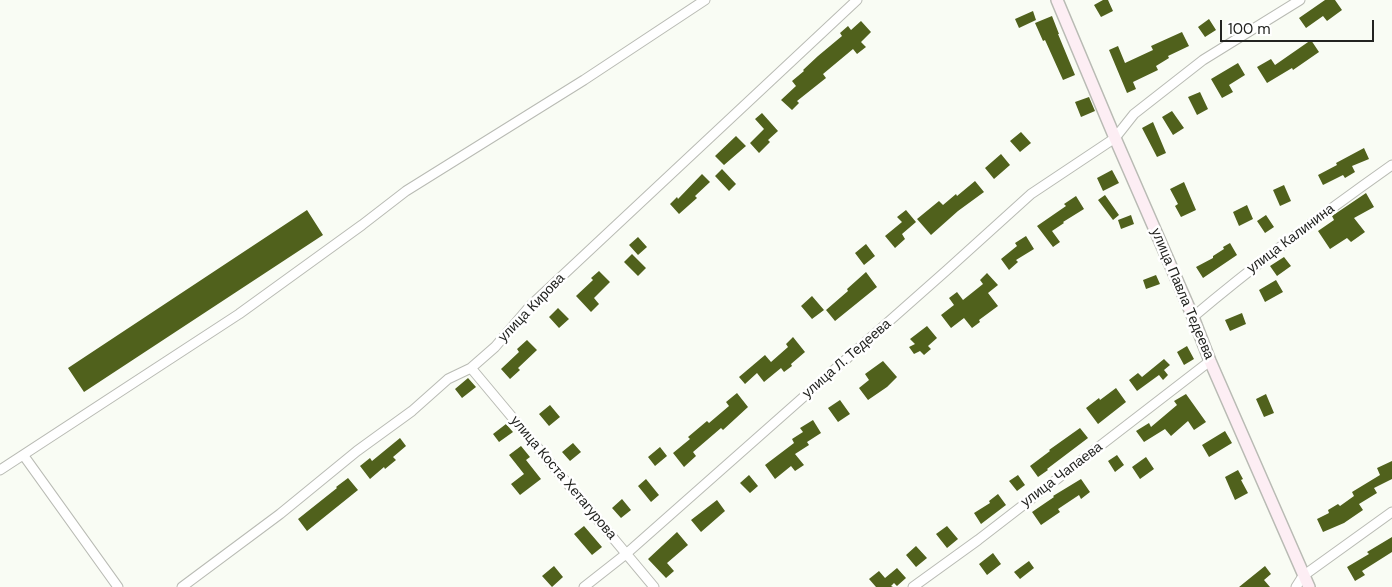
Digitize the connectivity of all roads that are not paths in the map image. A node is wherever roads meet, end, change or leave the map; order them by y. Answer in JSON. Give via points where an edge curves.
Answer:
{"nodes":[{"id":1,"x":705,"y":0,"type":"edge"},
{"id":2,"x":857,"y":0,"type":"edge"},
{"id":3,"x":1056,"y":0,"type":"edge"},
{"id":4,"x":1300,"y":0,"type":"edge"},
{"id":5,"x":1115,"y":138,"type":"junction"},
{"id":6,"x":1392,"y":165,"type":"edge"},
{"id":7,"x":1193,"y":316,"type":"junction"},
{"id":8,"x":1210,"y":361,"type":"junction"},
{"id":9,"x":471,"y":368,"type":"junction"},
{"id":10,"x":24,"y":456,"type":"junction"},
{"id":11,"x":0,"y":470,"type":"edge"},
{"id":12,"x":1392,"y":512,"type":"edge"},
{"id":13,"x":626,"y":554,"type":"junction"},
{"id":14,"x":1303,"y":576,"type":"junction"},
{"id":15,"x":118,"y":587,"type":"edge"},
{"id":16,"x":182,"y":587,"type":"edge"},
{"id":17,"x":584,"y":587,"type":"edge"},
{"id":18,"x":654,"y":587,"type":"edge"},
{"id":19,"x":913,"y":587,"type":"edge"},
{"id":20,"x":1296,"y":587,"type":"edge"},
{"id":21,"x":1309,"y":587,"type":"edge"}],
"edges":[{"from":1,"to":10,"type":"street","via":[[406,191],[239,314]]},
{"from":2,"to":9,"type":"street","name":"улица Кирова","via":[[531,305],[495,347]]},
{"from":3,"to":5,"type":"main road","name":"улица Павла Тедеева"},
{"from":4,"to":5,"type":"street","name":"улица Л. Тедеева","via":[[1203,60],[1134,114]]},
{"from":5,"to":7,"type":"main road","name":"улица Павла Тедеева"},
{"from":5,"to":13,"type":"street","name":"улица Л. Тедеева","via":[[1030,194]]},
{"from":6,"to":7,"type":"street","name":"улица Калинина","via":[[1318,218]]},
{"from":7,"to":8,"type":"main road","name":"улица Павла Тедеева"},
{"from":8,"to":14,"type":"main road","name":"улица Павла Тедеева"},
{"from":8,"to":19,"type":"street","name":"улица Чапаева"},
{"from":9,"to":13,"type":"street","name":"улица Коста Хетагурова"},
{"from":9,"to":16,"type":"street","name":"улица Кирова","via":[[448,379],[412,411]]},
{"from":10,"to":11,"type":"street"},
{"from":10,"to":15,"type":"street"},
{"from":12,"to":14,"type":"street"},
{"from":13,"to":17,"type":"street","name":"улица Л. Тедеева"},
{"from":13,"to":18,"type":"street","name":"улица Коста Хетагурова"},
{"from":14,"to":20,"type":"street"},
{"from":14,"to":21,"type":"main road","name":"улица Павла Тедеева"}]}
